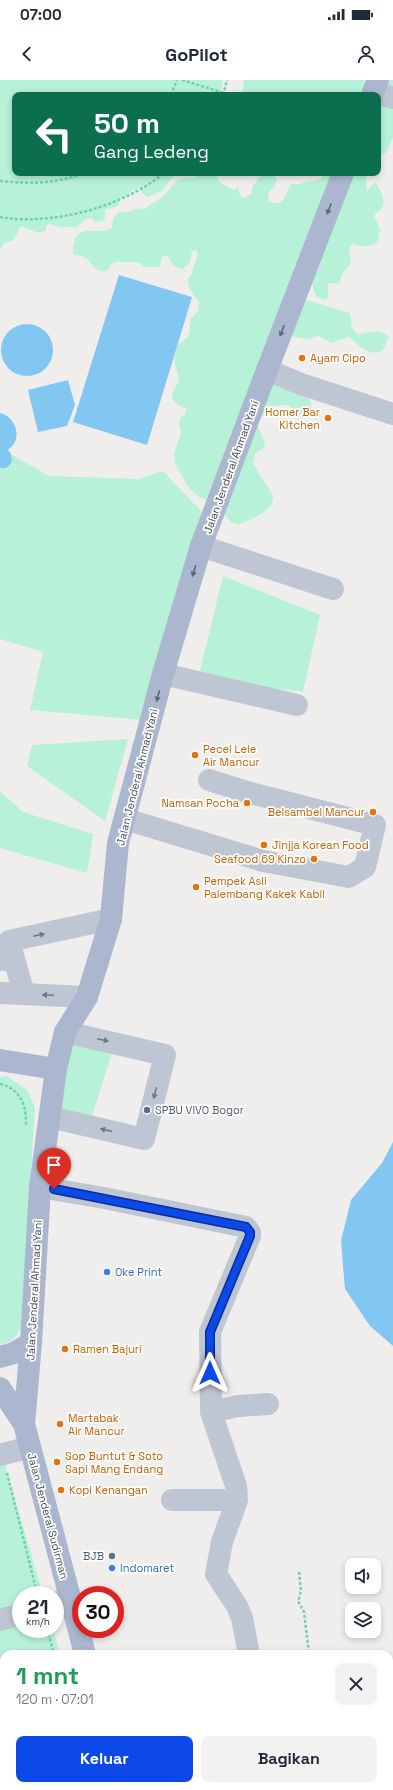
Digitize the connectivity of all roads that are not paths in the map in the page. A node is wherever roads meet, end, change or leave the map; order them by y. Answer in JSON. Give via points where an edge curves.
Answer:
{"nodes":[{"id":1,"x":342,"y":176,"type":"edge"},
{"id":2,"x":267,"y":370,"type":"junction"},
{"id":3,"x":393,"y":414,"type":"edge"},
{"id":4,"x":201,"y":546,"type":"junction"},
{"id":5,"x":333,"y":588,"type":"dead end"},
{"id":6,"x":163,"y":674,"type":"junction"},
{"id":7,"x":297,"y":705,"type":"dead end"},
{"id":8,"x":209,"y":780,"type":"dead end"},
{"id":9,"x":125,"y":819,"type":"junction"},
{"id":10,"x":111,"y":919,"type":"junction"},
{"id":11,"x":5,"y":950,"type":"edge"},
{"id":12,"x":0,"y":993,"type":"edge"},
{"id":13,"x":24,"y":994,"type":"junction"},
{"id":14,"x":87,"y":997,"type":"junction"},
{"id":15,"x":65,"y":1032,"type":"junction"},
{"id":16,"x":0,"y":1060,"type":"edge"},
{"id":17,"x":56,"y":1069,"type":"junction"},
{"id":18,"x":50,"y":1117,"type":"junction"},
{"id":19,"x":40,"y":1187,"type":"junction"},
{"id":20,"x":31,"y":1343,"type":"junction"},
{"id":21,"x":0,"y":1357,"type":"edge"},
{"id":22,"x":0,"y":1388,"type":"edge"},
{"id":23,"x":268,"y":1404,"type":"dead end"},
{"id":24,"x":211,"y":1412,"type":"junction"},
{"id":25,"x":24,"y":1424,"type":"junction"},
{"id":26,"x":30,"y":1447,"type":"junction"},
{"id":27,"x":1,"y":1455,"type":"edge"},
{"id":28,"x":172,"y":1500,"type":"dead end"},
{"id":29,"x":237,"y":1500,"type":"junction"},
{"id":30,"x":59,"y":1586,"type":"edge"},
{"id":31,"x":64,"y":1605,"type":"edge"},
{"id":32,"x":12,"y":1617,"type":"edge"},
{"id":33,"x":0,"y":1620,"type":"edge"},
{"id":34,"x":83,"y":1650,"type":"edge"},
{"id":35,"x":248,"y":1650,"type":"edge"}],
"edges":[{"from":1,"to":2,"type":"main road","name":"Jalan Jenderal Ahmad Yani","one_way":true},
{"from":2,"to":3,"type":"street","via":[[301,384]]},
{"from":2,"to":4,"type":"main road","name":"Jalan Jenderal Ahmad Yani"},
{"from":4,"to":5,"type":"street"},
{"from":4,"to":6,"type":"main road","name":"Jalan Jenderal Ahmad Yani","one_way":true},
{"from":6,"to":7,"type":"street"},
{"from":6,"to":9,"type":"main road","name":"Jalan Jenderal Ahmad Yani","one_way":true},
{"from":8,"to":9,"type":"street","via":[[375,825],[365,867],[349,877],[263,861]]},
{"from":9,"to":10,"type":"main road","name":"Jalan Jenderal Ahmad Yani","via":[[118,843]]},
{"from":11,"to":10,"type":"street","one_way":true},
{"from":10,"to":14,"type":"main road","name":"Jalan Jenderal Ahmad Yani"},
{"from":11,"to":13,"type":"street"},
{"from":12,"to":13,"type":"street"},
{"from":14,"to":13,"type":"street","one_way":true},
{"from":14,"to":15,"type":"main road","name":"Jalan Jenderal Ahmad Yani"},
{"from":15,"to":17,"type":"main road","name":"Jalan Jenderal Ahmad Yani"},
{"from":15,"to":18,"type":"street","one_way":true,"via":[[165,1055],[144,1139]]},
{"from":16,"to":17,"type":"main road"},
{"from":17,"to":18,"type":"main road","name":"Jalan Jenderal Ahmad Yani"},
{"from":18,"to":19,"type":"main road","name":"Jalan Jenderal Ahmad Yani"},
{"from":19,"to":20,"type":"main road","name":"Jalan Jenderal Ahmad Yani"},
{"from":19,"to":24,"type":"street","via":[[246,1227],[250,1232],[210,1332]]},
{"from":20,"to":21,"type":"main road","via":[[14,1353]]},
{"from":20,"to":25,"type":"main road","name":"Jalan Jenderal Ahmad Yani"},
{"from":22,"to":25,"type":"main road"},
{"from":23,"to":24,"type":"street","via":[[238,1406]]},
{"from":24,"to":29,"type":"street","via":[[236,1486]]},
{"from":25,"to":26,"type":"main road","name":"Jalan Jenderal Sudirman"},
{"from":26,"to":27,"type":"street"},
{"from":26,"to":30,"type":"main road","name":"Jalan Jenderal Sudirman"},
{"from":28,"to":29,"type":"street"},
{"from":29,"to":35,"type":"street","via":[[222,1542],[216,1574],[237,1606]]},
{"from":31,"to":34,"type":"main road","name":"Jalan Jenderal Sudirman"},
{"from":32,"to":33,"type":"street"}]}
